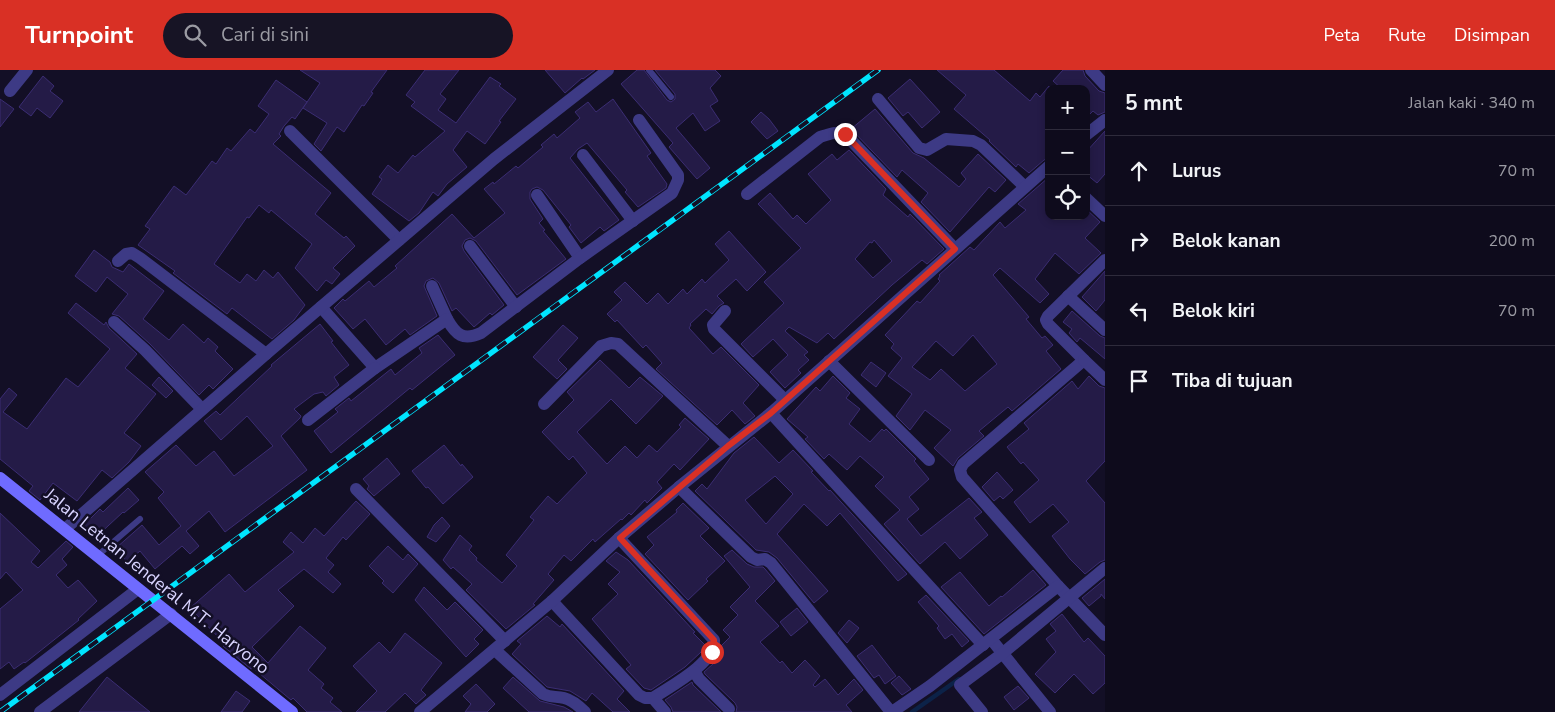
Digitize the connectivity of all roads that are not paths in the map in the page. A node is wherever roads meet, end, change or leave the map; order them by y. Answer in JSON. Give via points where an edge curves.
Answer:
{"nodes":[{"id":1,"x":26,"y":70,"type":"edge"},
{"id":2,"x":608,"y":70,"type":"edge"},
{"id":3,"x":649,"y":70,"type":"edge"},
{"id":4,"x":1090,"y":70,"type":"edge"},
{"id":5,"x":1105,"y":85,"type":"edge"},
{"id":6,"x":10,"y":91,"type":"dead end"},
{"id":7,"x":671,"y":97,"type":"dead end"},
{"id":8,"x":878,"y":99,"type":"dead end"},
{"id":9,"x":639,"y":120,"type":"dead end"},
{"id":10,"x":1105,"y":120,"type":"edge"},
{"id":11,"x":290,"y":131,"type":"dead end"},
{"id":12,"x":1090,"y":133,"type":"edge"},
{"id":13,"x":583,"y":154,"type":"dead end"},
{"id":14,"x":1045,"y":169,"type":"edge"},
{"id":15,"x":1025,"y":186,"type":"junction"},
{"id":16,"x":747,"y":194,"type":"dead end"},
{"id":17,"x":537,"y":195,"type":"dead end"},
{"id":18,"x":1090,"y":202,"type":"edge"},
{"id":19,"x":1105,"y":216,"type":"edge"},
{"id":20,"x":633,"y":222,"type":"junction"},
{"id":21,"x":399,"y":240,"type":"junction"},
{"id":22,"x":470,"y":246,"type":"dead end"},
{"id":23,"x":955,"y":249,"type":"junction"},
{"id":24,"x":580,"y":258,"type":"junction"},
{"id":25,"x":1105,"y":260,"type":"edge"},
{"id":26,"x":118,"y":261,"type":"dead end"},
{"id":27,"x":432,"y":286,"type":"dead end"},
{"id":28,"x":1068,"y":296,"type":"junction"},
{"id":29,"x":321,"y":307,"type":"junction"},
{"id":30,"x":516,"y":307,"type":"junction"},
{"id":31,"x":725,"y":311,"type":"dead end"},
{"id":32,"x":447,"y":319,"type":"junction"},
{"id":33,"x":114,"y":322,"type":"dead end"},
{"id":34,"x":1105,"y":330,"type":"edge"},
{"id":35,"x":266,"y":354,"type":"junction"},
{"id":36,"x":1084,"y":360,"type":"junction"},
{"id":37,"x":829,"y":361,"type":"junction"},
{"id":38,"x":375,"y":368,"type":"junction"},
{"id":39,"x":1105,"y":380,"type":"edge"},
{"id":40,"x":786,"y":400,"type":"junction"},
{"id":41,"x":544,"y":404,"type":"dead end"},
{"id":42,"x":202,"y":409,"type":"junction"},
{"id":43,"x":771,"y":413,"type":"junction"},
{"id":44,"x":308,"y":420,"type":"dead end"},
{"id":45,"x":728,"y":446,"type":"junction"},
{"id":46,"x":929,"y":460,"type":"dead end"},
{"id":47,"x":0,"y":478,"type":"edge"},
{"id":48,"x":679,"y":487,"type":"junction"},
{"id":49,"x":356,"y":489,"type":"dead end"},
{"id":50,"x":140,"y":520,"type":"dead end"},
{"id":51,"x":65,"y":529,"type":"junction"},
{"id":52,"x":620,"y":538,"type":"junction"},
{"id":53,"x":97,"y":556,"type":"junction"},
{"id":54,"x":1105,"y":568,"type":"edge"},
{"id":55,"x":138,"y":589,"type":"junction"},
{"id":56,"x":1065,"y":592,"type":"junction"},
{"id":57,"x":552,"y":601,"type":"junction"},
{"id":58,"x":172,"y":614,"type":"junction"},
{"id":59,"x":1105,"y":634,"type":"edge"},
{"id":60,"x":505,"y":641,"type":"junction"},
{"id":61,"x":989,"y":642,"type":"junction"},
{"id":62,"x":495,"y":650,"type":"junction"},
{"id":63,"x":1002,"y":652,"type":"junction"},
{"id":64,"x":694,"y":671,"type":"junction"},
{"id":65,"x":0,"y":695,"type":"edge"},
{"id":66,"x":653,"y":698,"type":"junction"},
{"id":67,"x":730,"y":709,"type":"dead end"},
{"id":68,"x":40,"y":712,"type":"edge"},
{"id":69,"x":292,"y":712,"type":"edge"},
{"id":70,"x":420,"y":712,"type":"edge"},
{"id":71,"x":585,"y":712,"type":"edge"},
{"id":72,"x":665,"y":712,"type":"edge"},
{"id":73,"x":892,"y":712,"type":"edge"},
{"id":74,"x":982,"y":712,"type":"edge"},
{"id":75,"x":1050,"y":712,"type":"edge"}],
"edges":[{"from":1,"to":6,"type":"street"},
{"from":2,"to":21,"type":"street","via":[[494,159]]},
{"from":3,"to":7,"type":"lane"},
{"from":4,"to":5,"type":"street"},
{"from":8,"to":15,"type":"street","via":[[919,148],[927,150],[946,139],[973,142],[981,145]]},
{"from":9,"to":20,"type":"street","via":[[678,175],[678,180],[672,194]]},
{"from":10,"to":12,"type":"street"},
{"from":11,"to":21,"type":"street"},
{"from":13,"to":20,"type":"street"},
{"from":14,"to":15,"type":"street"},
{"from":15,"to":23,"type":"street"},
{"from":16,"to":23,"type":"street","via":[[820,137],[839,132],[845,134]]},
{"from":17,"to":24,"type":"street"},
{"from":18,"to":19,"type":"street"},
{"from":20,"to":24,"type":"street"},
{"from":21,"to":29,"type":"street"},
{"from":22,"to":30,"type":"street"},
{"from":23,"to":37,"type":"street"},
{"from":24,"to":30,"type":"street"},
{"from":25,"to":28,"type":"street"},
{"from":26,"to":35,"type":"street","via":[[132,253],[140,258]]},
{"from":27,"to":32,"type":"street"},
{"from":28,"to":34,"type":"street"},
{"from":28,"to":36,"type":"street","via":[[1046,320]]},
{"from":29,"to":35,"type":"street"},
{"from":29,"to":38,"type":"street"},
{"from":30,"to":32,"type":"street","via":[[481,333],[466,338],[453,329]]},
{"from":31,"to":40,"type":"street","via":[[713,325],[714,329]]},
{"from":32,"to":38,"type":"street"},
{"from":33,"to":42,"type":"street"},
{"from":35,"to":42,"type":"street"},
{"from":36,"to":39,"type":"street"},
{"from":36,"to":56,"type":"street","via":[[960,470]]},
{"from":37,"to":40,"type":"street"},
{"from":37,"to":46,"type":"street"},
{"from":38,"to":44,"type":"street"},
{"from":40,"to":43,"type":"street"},
{"from":41,"to":45,"type":"street","via":[[601,346],[618,344]]},
{"from":42,"to":51,"type":"street"},
{"from":43,"to":45,"type":"street"},
{"from":43,"to":61,"type":"street"},
{"from":45,"to":48,"type":"street"},
{"from":47,"to":51,"type":"main road","name":"Jalan Letnan Jenderal M.T. Haryono"},
{"from":48,"to":52,"type":"street"},
{"from":48,"to":73,"type":"street","via":[[753,559],[765,559],[771,563]]},
{"from":49,"to":60,"type":"street"},
{"from":50,"to":53,"type":"lane"},
{"from":51,"to":53,"type":"main road","name":"Jalan Letnan Jenderal M.T. Haryono"},
{"from":52,"to":57,"type":"street"},
{"from":52,"to":64,"type":"street","via":[[714,640],[712,652]]},
{"from":53,"to":55,"type":"main road","name":"Jalan Letnan Jenderal M.T. Haryono"},
{"from":54,"to":56,"type":"street"},
{"from":55,"to":58,"type":"main road","name":"Jalan Letnan Jenderal M.T. Haryono"},
{"from":55,"to":65,"type":"street"},
{"from":56,"to":59,"type":"street"},
{"from":56,"to":61,"type":"street"},
{"from":56,"to":63,"type":"street"},
{"from":57,"to":60,"type":"street"},
{"from":57,"to":66,"type":"street","via":[[639,695]]},
{"from":58,"to":68,"type":"street"},
{"from":58,"to":69,"type":"main road","name":"Jalan Letnan Jenderal M.T. Haryono"},
{"from":60,"to":62,"type":"street"},
{"from":61,"to":63,"type":"street"},
{"from":61,"to":73,"type":"street"},
{"from":62,"to":70,"type":"street"},
{"from":62,"to":71,"type":"street","via":[[544,694],[575,703]]},
{"from":63,"to":74,"type":"street","via":[[960,685]]},
{"from":63,"to":75,"type":"street"},
{"from":64,"to":66,"type":"street"},
{"from":64,"to":67,"type":"street"},
{"from":66,"to":72,"type":"street"}]}
